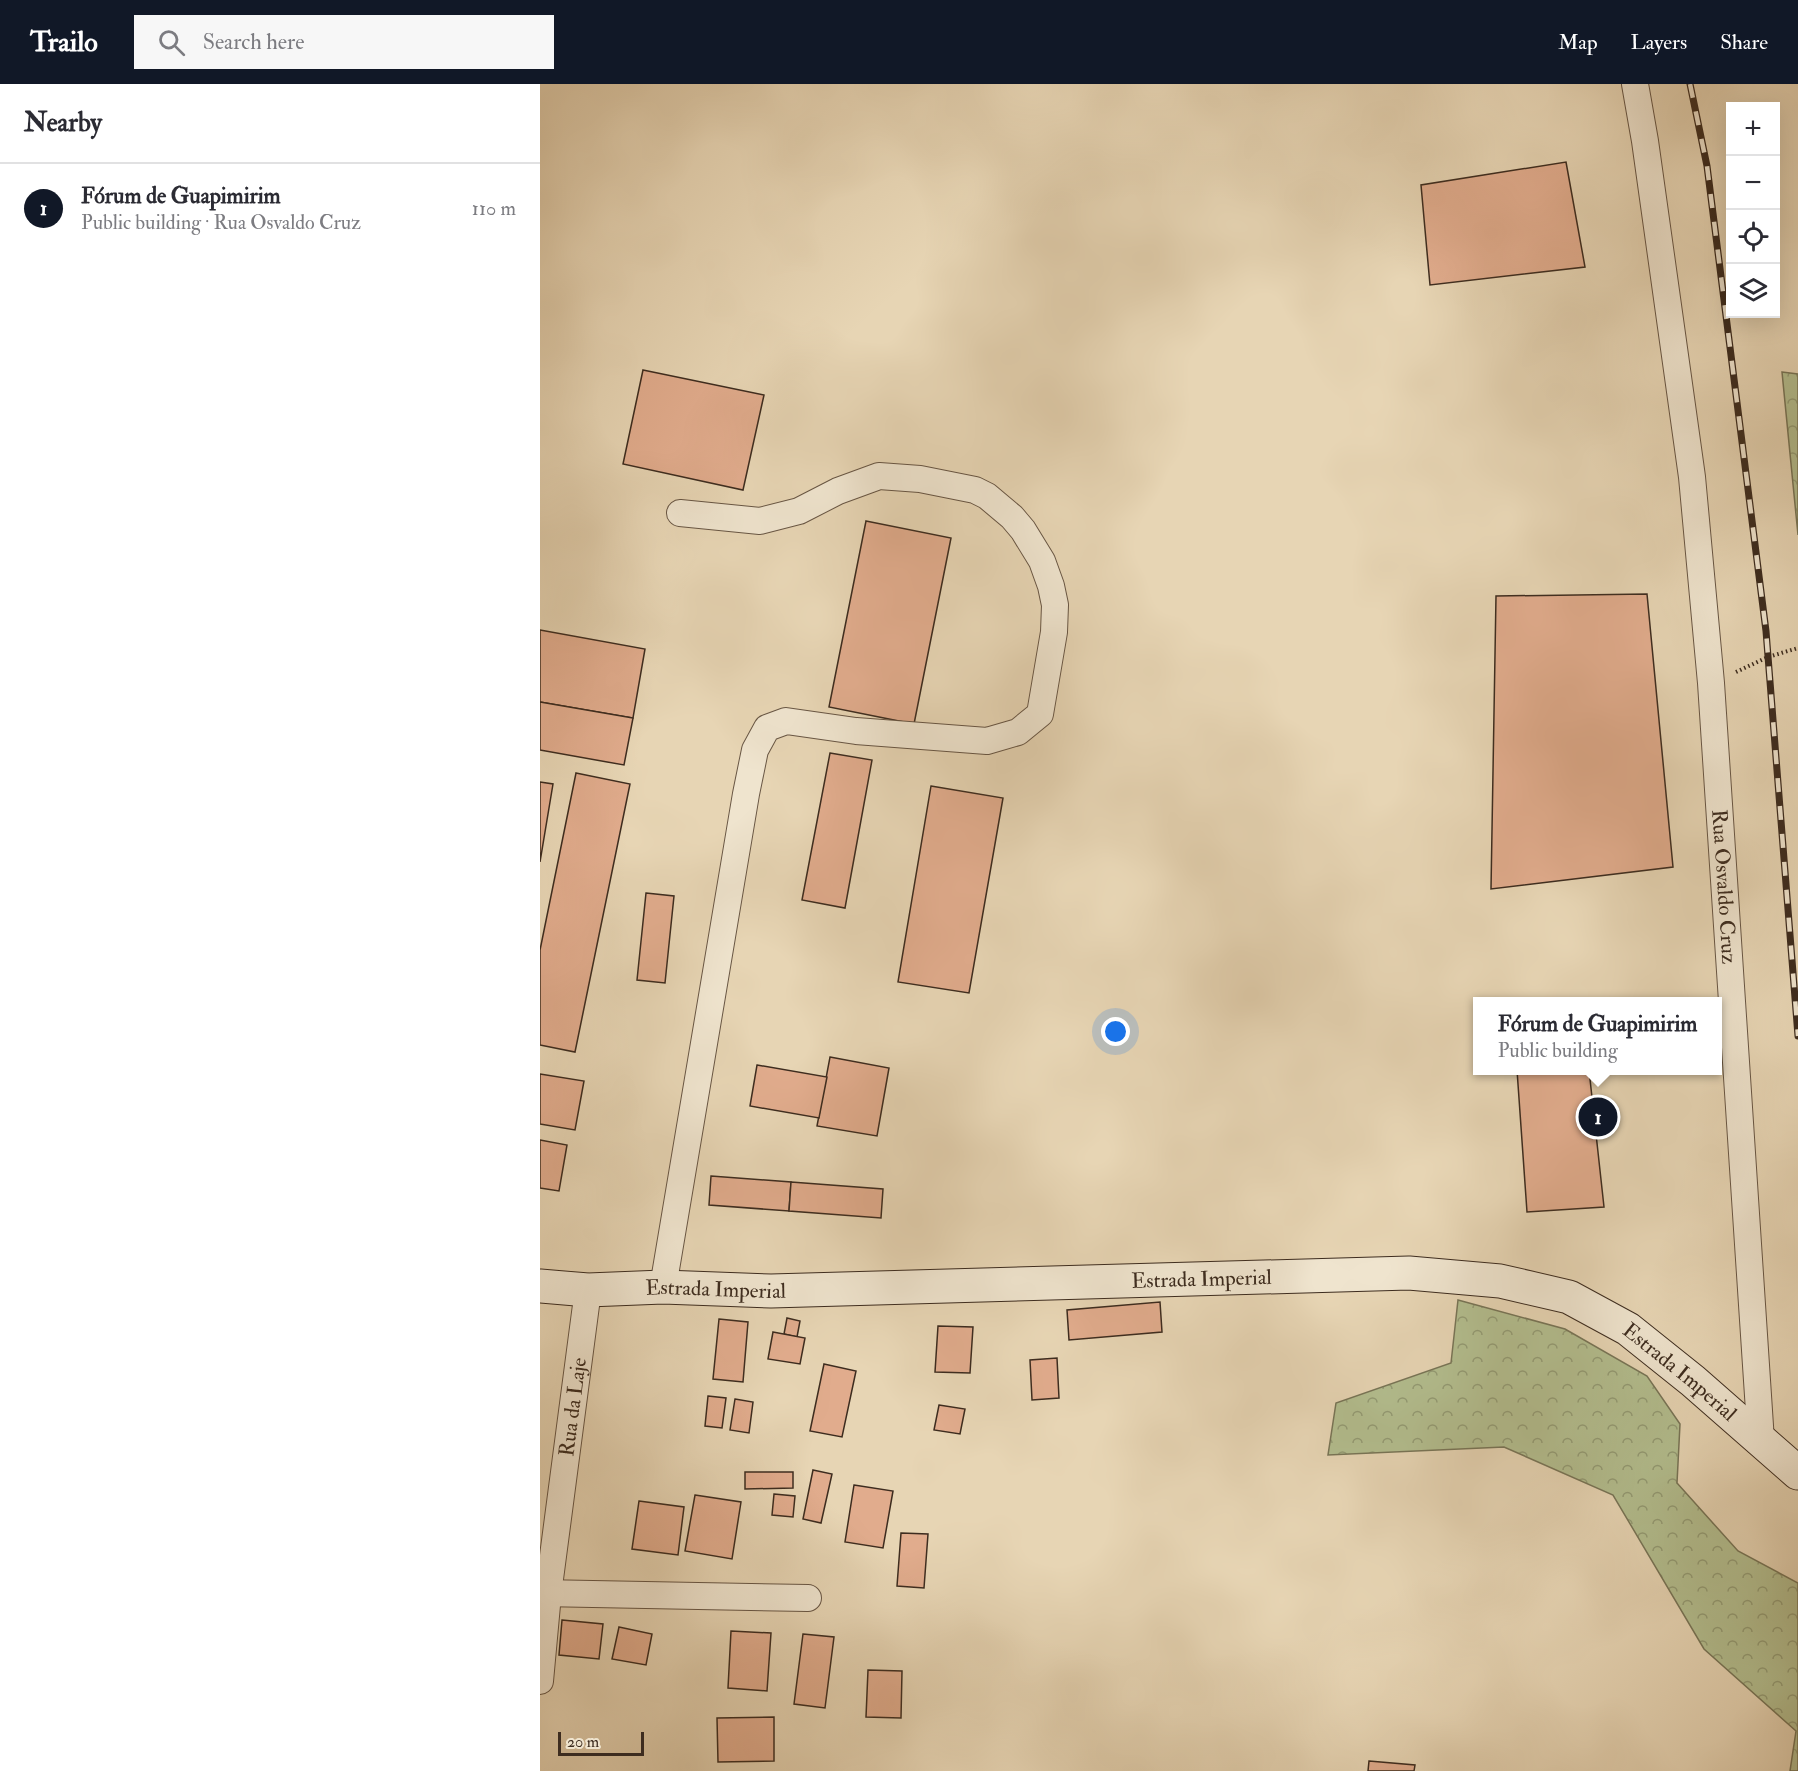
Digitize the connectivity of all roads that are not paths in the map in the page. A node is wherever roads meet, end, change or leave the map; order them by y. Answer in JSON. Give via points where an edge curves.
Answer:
{"nodes":[{"id":1,"x":1635,"y":84,"type":"edge"},
{"id":2,"x":680,"y":513,"type":"dead end"},
{"id":3,"x":540,"y":1286,"type":"edge"},
{"id":4,"x":663,"y":1287,"type":"junction"},
{"id":5,"x":588,"y":1290,"type":"junction"},
{"id":6,"x":1761,"y":1441,"type":"junction"},
{"id":7,"x":1798,"y":1473,"type":"edge"},
{"id":8,"x":544,"y":1593,"type":"edge"},
{"id":9,"x":808,"y":1598,"type":"dead end"},
{"id":10,"x":540,"y":1682,"type":"edge"}],
"edges":[{"from":1,"to":6,"type":"street","name":"Rua Osvaldo Cruz","via":[[1692,477],[1711,683]]},
{"from":2,"to":4,"type":"street","via":[[760,521],[799,511],[879,476],[975,490],[987,496],[1023,530],[1042,561],[1055,605],[1040,714],[1018,732],[987,741],[856,731],[786,721],[767,728],[755,750],[746,794]]},
{"from":3,"to":5,"type":"street","name":"Estrada Imperial"},
{"from":4,"to":5,"type":"street","name":"Estrada Imperial"},
{"from":4,"to":6,"type":"street","name":"Estrada Imperial","via":[[771,1291],[1409,1273],[1500,1281],[1569,1297],[1628,1329]]},
{"from":5,"to":8,"type":"street","name":"Rua da Laje"},
{"from":6,"to":7,"type":"street","name":"Estrada Imperial"},
{"from":8,"to":9,"type":"street"},
{"from":8,"to":10,"type":"street","name":"Rua da Laje"}]}
